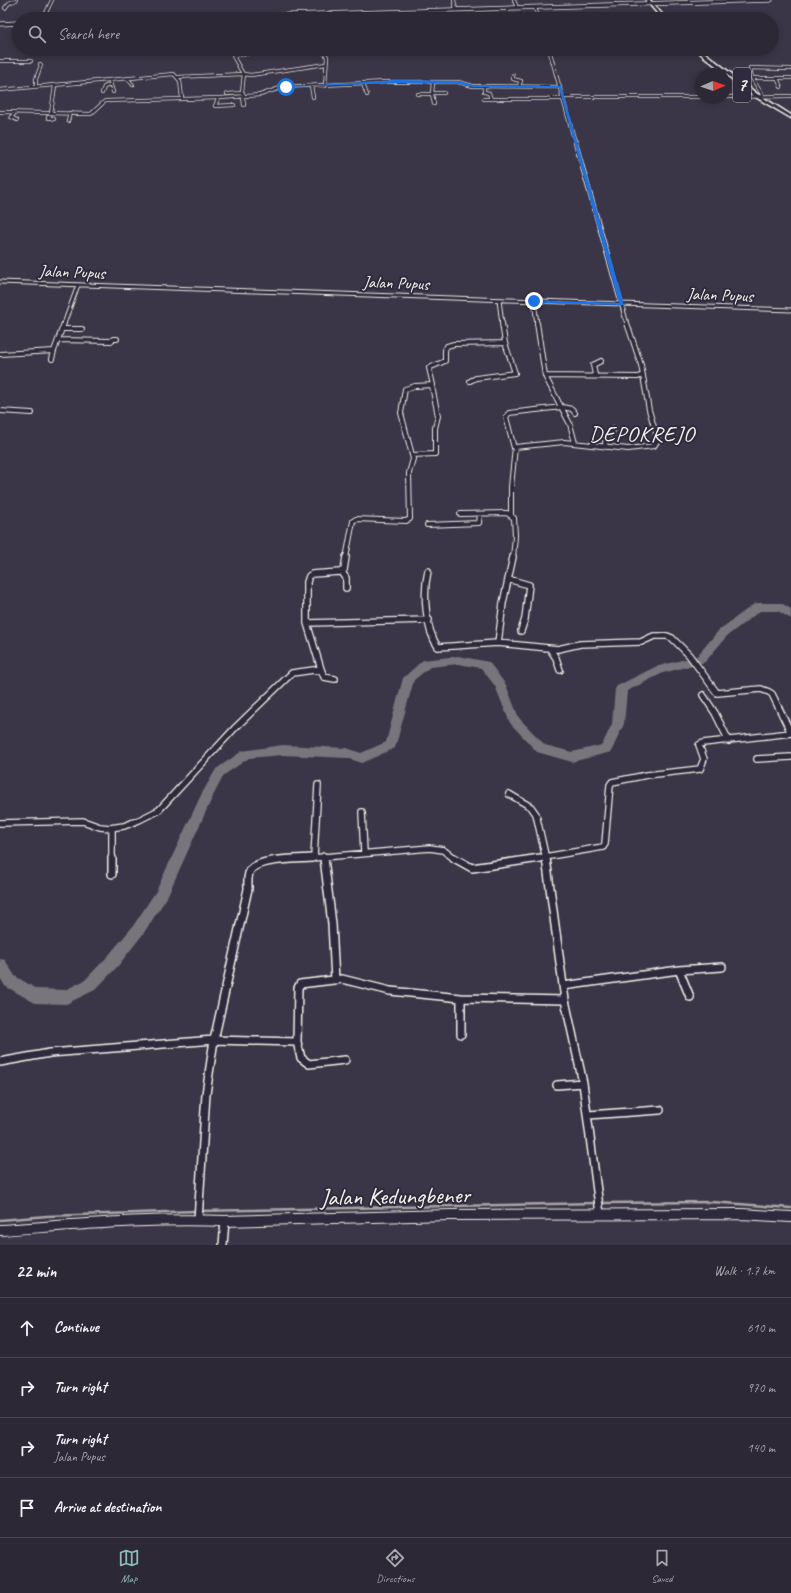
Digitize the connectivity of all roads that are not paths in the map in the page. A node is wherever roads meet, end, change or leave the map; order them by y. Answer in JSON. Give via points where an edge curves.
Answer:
{"nodes":[{"id":1,"x":16,"y":0,"type":"edge"},
{"id":2,"x":52,"y":0,"type":"edge"},
{"id":3,"x":454,"y":0,"type":"edge"},
{"id":4,"x":514,"y":0,"type":"edge"},
{"id":5,"x":771,"y":0,"type":"edge"},
{"id":6,"x":689,"y":1,"type":"edge"},
{"id":7,"x":649,"y":2,"type":"edge"},
{"id":8,"x":537,"y":6,"type":"junction"},
{"id":9,"x":5,"y":8,"type":"dead end"},
{"id":10,"x":517,"y":8,"type":"junction"},
{"id":11,"x":456,"y":10,"type":"junction"},
{"id":12,"x":46,"y":12,"type":"edge"},
{"id":13,"x":394,"y":12,"type":"edge"},
{"id":14,"x":538,"y":12,"type":"edge"},
{"id":15,"x":658,"y":12,"type":"edge"},
{"id":16,"x":12,"y":23,"type":"edge"},
{"id":17,"x":0,"y":24,"type":"edge"},
{"id":18,"x":234,"y":56,"type":"edge"},
{"id":19,"x":326,"y":56,"type":"edge"},
{"id":20,"x":551,"y":56,"type":"edge"},
{"id":21,"x":706,"y":56,"type":"edge"},
{"id":22,"x":0,"y":61,"type":"edge"},
{"id":23,"x":31,"y":61,"type":"dead end"},
{"id":24,"x":40,"y":64,"type":"dead end"},
{"id":25,"x":326,"y":64,"type":"junction"},
{"id":26,"x":783,"y":68,"type":"junction"},
{"id":27,"x":791,"y":69,"type":"edge"},
{"id":28,"x":244,"y":74,"type":"junction"},
{"id":29,"x":513,"y":75,"type":"dead end"},
{"id":30,"x":788,"y":76,"type":"edge"},
{"id":31,"x":178,"y":77,"type":"junction"},
{"id":32,"x":752,"y":78,"type":"junction"},
{"id":33,"x":777,"y":78,"type":"junction"},
{"id":34,"x":128,"y":79,"type":"junction"},
{"id":35,"x":110,"y":81,"type":"junction"},
{"id":36,"x":433,"y":82,"type":"junction"},
{"id":37,"x":363,"y":84,"type":"junction"},
{"id":38,"x":110,"y":85,"type":"junction"},
{"id":39,"x":55,"y":86,"type":"junction"},
{"id":40,"x":133,"y":86,"type":"dead end"},
{"id":41,"x":311,"y":86,"type":"junction"},
{"id":42,"x":325,"y":86,"type":"junction"},
{"id":43,"x":484,"y":86,"type":"junction"},
{"id":44,"x":519,"y":86,"type":"junction"},
{"id":45,"x":36,"y":87,"type":"junction"},
{"id":46,"x":560,"y":87,"type":"junction"},
{"id":47,"x":781,"y":87,"type":"dead end"},
{"id":48,"x":0,"y":90,"type":"edge"},
{"id":49,"x":4,"y":90,"type":"junction"},
{"id":50,"x":113,"y":92,"type":"dead end"},
{"id":51,"x":242,"y":92,"type":"junction"},
{"id":52,"x":102,"y":93,"type":"dead end"},
{"id":53,"x":444,"y":93,"type":"dead end"},
{"id":54,"x":7,"y":94,"type":"dead end"},
{"id":55,"x":227,"y":94,"type":"dead end"},
{"id":56,"x":418,"y":94,"type":"dead end"},
{"id":57,"x":432,"y":94,"type":"junction"},
{"id":58,"x":368,"y":95,"type":"dead end"},
{"id":59,"x":244,"y":96,"type":"junction"},
{"id":60,"x":313,"y":96,"type":"dead end"},
{"id":61,"x":757,"y":96,"type":"junction"},
{"id":62,"x":763,"y":96,"type":"junction"},
{"id":63,"x":791,"y":96,"type":"edge"},
{"id":64,"x":695,"y":97,"type":"edge"},
{"id":65,"x":731,"y":97,"type":"edge"},
{"id":66,"x":182,"y":98,"type":"junction"},
{"id":67,"x":563,"y":98,"type":"junction"},
{"id":68,"x":218,"y":99,"type":"junction"},
{"id":69,"x":484,"y":99,"type":"dead end"},
{"id":70,"x":490,"y":99,"type":"junction"},
{"id":71,"x":434,"y":104,"type":"dead end"},
{"id":72,"x":234,"y":105,"type":"dead end"},
{"id":73,"x":244,"y":105,"type":"dead end"},
{"id":74,"x":0,"y":112,"type":"edge"},
{"id":75,"x":15,"y":112,"type":"junction"},
{"id":76,"x":51,"y":113,"type":"junction"},
{"id":77,"x":70,"y":113,"type":"junction"},
{"id":78,"x":791,"y":117,"type":"edge"},
{"id":79,"x":54,"y":119,"type":"dead end"},
{"id":80,"x":17,"y":120,"type":"dead end"},
{"id":81,"x":68,"y":120,"type":"dead end"},
{"id":82,"x":0,"y":282,"type":"edge"},
{"id":83,"x":78,"y":285,"type":"junction"},
{"id":84,"x":499,"y":300,"type":"junction"},
{"id":85,"x":534,"y":301,"type":"junction"},
{"id":86,"x":622,"y":304,"type":"junction"},
{"id":87,"x":791,"y":310,"type":"edge"},
{"id":88,"x":62,"y":329,"type":"junction"},
{"id":89,"x":82,"y":329,"type":"dead end"},
{"id":90,"x":117,"y":339,"type":"dead end"},
{"id":91,"x":58,"y":340,"type":"junction"},
{"id":92,"x":504,"y":343,"type":"junction"},
{"id":93,"x":54,"y":350,"type":"junction"},
{"id":94,"x":0,"y":354,"type":"edge"},
{"id":95,"x":52,"y":359,"type":"dead end"},
{"id":96,"x":601,"y":361,"type":"dead end"},
{"id":97,"x":643,"y":375,"type":"junction"},
{"id":98,"x":545,"y":376,"type":"junction"},
{"id":99,"x":595,"y":376,"type":"junction"},
{"id":100,"x":470,"y":381,"type":"dead end"},
{"id":101,"x":432,"y":386,"type":"junction"},
{"id":102,"x":562,"y":407,"type":"junction"},
{"id":103,"x":0,"y":411,"type":"edge"},
{"id":104,"x":32,"y":413,"type":"dead end"},
{"id":105,"x":575,"y":413,"type":"dead end"},
{"id":106,"x":614,"y":429,"type":"dead end"},
{"id":107,"x":575,"y":443,"type":"junction"},
{"id":108,"x":606,"y":447,"type":"junction"},
{"id":109,"x":514,"y":448,"type":"junction"},
{"id":110,"x":412,"y":455,"type":"junction"},
{"id":111,"x":460,"y":514,"type":"dead end"},
{"id":112,"x":480,"y":514,"type":"junction"},
{"id":113,"x":511,"y":515,"type":"junction"},
{"id":114,"x":427,"y":525,"type":"dead end"},
{"id":115,"x":428,"y":571,"type":"dead end"},
{"id":116,"x":342,"y":572,"type":"junction"},
{"id":117,"x":508,"y":579,"type":"junction"},
{"id":118,"x":346,"y":588,"type":"dead end"},
{"id":119,"x":429,"y":620,"type":"junction"},
{"id":120,"x":307,"y":623,"type":"junction"},
{"id":121,"x":521,"y":631,"type":"dead end"},
{"id":122,"x":498,"y":643,"type":"junction"},
{"id":123,"x":548,"y":648,"type":"junction"},
{"id":124,"x":321,"y":669,"type":"junction"},
{"id":125,"x":560,"y":670,"type":"dead end"},
{"id":126,"x":335,"y":679,"type":"dead end"},
{"id":127,"x":703,"y":695,"type":"dead end"},
{"id":128,"x":791,"y":733,"type":"edge"},
{"id":129,"x":729,"y":741,"type":"junction"},
{"id":130,"x":791,"y":757,"type":"edge"},
{"id":131,"x":757,"y":759,"type":"dead end"},
{"id":132,"x":318,"y":785,"type":"dead end"},
{"id":133,"x":509,"y":794,"type":"dead end"},
{"id":134,"x":362,"y":812,"type":"dead end"},
{"id":135,"x":0,"y":823,"type":"edge"},
{"id":136,"x":112,"y":828,"type":"junction"},
{"id":137,"x":364,"y":853,"type":"junction"},
{"id":138,"x":324,"y":856,"type":"junction"},
{"id":139,"x":314,"y":857,"type":"junction"},
{"id":140,"x":546,"y":858,"type":"junction"},
{"id":141,"x":112,"y":874,"type":"dead end"},
{"id":142,"x":722,"y":967,"type":"dead end"},
{"id":143,"x":679,"y":970,"type":"junction"},
{"id":144,"x":335,"y":980,"type":"junction"},
{"id":145,"x":563,"y":986,"type":"junction"},
{"id":146,"x":690,"y":997,"type":"dead end"},
{"id":147,"x":461,"y":998,"type":"junction"},
{"id":148,"x":565,"y":1000,"type":"junction"},
{"id":149,"x":461,"y":1034,"type":"dead end"},
{"id":150,"x":214,"y":1040,"type":"junction"},
{"id":151,"x":297,"y":1042,"type":"junction"},
{"id":152,"x":345,"y":1060,"type":"dead end"},
{"id":153,"x":0,"y":1062,"type":"edge"},
{"id":154,"x":583,"y":1083,"type":"junction"},
{"id":155,"x":557,"y":1085,"type":"dead end"},
{"id":156,"x":660,"y":1110,"type":"dead end"},
{"id":157,"x":588,"y":1115,"type":"junction"},
{"id":158,"x":600,"y":1211,"type":"junction"},
{"id":159,"x":198,"y":1216,"type":"junction"},
{"id":160,"x":791,"y":1217,"type":"edge"},
{"id":161,"x":225,"y":1221,"type":"junction"},
{"id":162,"x":0,"y":1230,"type":"edge"},
{"id":163,"x":223,"y":1245,"type":"edge"}],
"edges":[{"from":1,"to":9,"type":"street"},
{"from":2,"to":12,"type":"street"},
{"from":3,"to":11,"type":"street"},
{"from":4,"to":10,"type":"street"},
{"from":5,"to":6,"type":"main road"},
{"from":6,"to":7,"type":"main road"},
{"from":7,"to":8,"type":"main road"},
{"from":7,"to":15,"type":"highway"},
{"from":8,"to":10,"type":"main road"},
{"from":8,"to":14,"type":"street"},
{"from":10,"to":11,"type":"main road"},
{"from":11,"to":13,"type":"main road"},
{"from":16,"to":17,"type":"main road"},
{"from":18,"to":28,"type":"street"},
{"from":19,"to":25,"type":"street"},
{"from":20,"to":46,"type":"street"},
{"from":21,"to":61,"type":"highway","number":"7"},
{"from":22,"to":23,"type":"street"},
{"from":24,"to":45,"type":"street"},
{"from":25,"to":28,"type":"street"},
{"from":25,"to":42,"type":"street"},
{"from":26,"to":27,"type":"street"},
{"from":26,"to":30,"type":"street"},
{"from":26,"to":32,"type":"street","via":[[750,68]]},
{"from":28,"to":31,"type":"street"},
{"from":28,"to":51,"type":"street"},
{"from":29,"to":44,"type":"street","via":[[513,79],[521,81]]},
{"from":30,"to":33,"type":"street"},
{"from":31,"to":34,"type":"street","via":[[174,74]]},
{"from":31,"to":66,"type":"street","via":[[182,86]]},
{"from":32,"to":33,"type":"street"},
{"from":32,"to":62,"type":"street"},
{"from":33,"to":47,"type":"street"},
{"from":34,"to":35,"type":"street"},
{"from":34,"to":40,"type":"street"},
{"from":35,"to":38,"type":"street"},
{"from":35,"to":39,"type":"street"},
{"from":36,"to":37,"type":"street"},
{"from":36,"to":43,"type":"street"},
{"from":36,"to":57,"type":"street"},
{"from":37,"to":42,"type":"street"},
{"from":37,"to":58,"type":"street"},
{"from":38,"to":50,"type":"street"},
{"from":38,"to":52,"type":"street","via":[[104,87]]},
{"from":39,"to":45,"type":"street"},
{"from":39,"to":76,"type":"street"},
{"from":41,"to":42,"type":"street"},
{"from":41,"to":59,"type":"street","via":[[280,88],[260,95]]},
{"from":41,"to":60,"type":"street"},
{"from":43,"to":44,"type":"street"},
{"from":43,"to":70,"type":"street","via":[[484,92],[489,93]]},
{"from":44,"to":46,"type":"street"},
{"from":45,"to":49,"type":"street"},
{"from":46,"to":67,"type":"street"},
{"from":48,"to":49,"type":"street"},
{"from":49,"to":54,"type":"street"},
{"from":51,"to":55,"type":"street"},
{"from":51,"to":59,"type":"street"},
{"from":53,"to":57,"type":"street"},
{"from":56,"to":57,"type":"street"},
{"from":57,"to":71,"type":"street"},
{"from":59,"to":68,"type":"street"},
{"from":59,"to":73,"type":"street"},
{"from":61,"to":62,"type":"street"},
{"from":61,"to":65,"type":"street"},
{"from":61,"to":78,"type":"highway","number":"7"},
{"from":62,"to":63,"type":"street"},
{"from":64,"to":67,"type":"street"},
{"from":66,"to":68,"type":"street"},
{"from":66,"to":77,"type":"street","via":[[105,101],[92,113]]},
{"from":67,"to":70,"type":"street"},
{"from":67,"to":86,"type":"street"},
{"from":68,"to":72,"type":"street","via":[[215,106]]},
{"from":69,"to":70,"type":"street"},
{"from":74,"to":75,"type":"street"},
{"from":75,"to":76,"type":"street"},
{"from":75,"to":80,"type":"street","via":[[11,118]]},
{"from":76,"to":77,"type":"street"},
{"from":76,"to":79,"type":"street","via":[[48,118]]},
{"from":77,"to":81,"type":"street"},
{"from":82,"to":83,"type":"street","name":"Jalan Pupus"},
{"from":83,"to":84,"type":"street","name":"Jalan Pupus"},
{"from":83,"to":88,"type":"street"},
{"from":84,"to":85,"type":"street","name":"Jalan Pupus"},
{"from":84,"to":92,"type":"street"},
{"from":85,"to":86,"type":"street","name":"Jalan Pupus"},
{"from":85,"to":98,"type":"street"},
{"from":86,"to":87,"type":"street","name":"Jalan Pupus"},
{"from":86,"to":97,"type":"street"},
{"from":88,"to":89,"type":"street"},
{"from":88,"to":91,"type":"street"},
{"from":90,"to":91,"type":"street"},
{"from":91,"to":93,"type":"street"},
{"from":92,"to":100,"type":"street","via":[[514,367],[514,374],[476,378]]},
{"from":92,"to":101,"type":"street","via":[[446,346],[445,361],[429,368],[434,382]]},
{"from":93,"to":94,"type":"street"},
{"from":93,"to":95,"type":"street"},
{"from":96,"to":99,"type":"street","via":[[593,364]]},
{"from":97,"to":99,"type":"street"},
{"from":97,"to":108,"type":"street","via":[[657,444],[634,449]]},
{"from":98,"to":99,"type":"street"},
{"from":98,"to":102,"type":"street"},
{"from":101,"to":110,"type":"street","via":[[438,416],[435,428],[435,454]]},
{"from":101,"to":110,"type":"street","via":[[405,389],[401,413]]},
{"from":102,"to":105,"type":"street","via":[[572,409]]},
{"from":102,"to":107,"type":"street"},
{"from":102,"to":109,"type":"street","via":[[509,413],[506,417]]},
{"from":103,"to":104,"type":"street"},
{"from":106,"to":108,"type":"street","via":[[605,442]]},
{"from":107,"to":108,"type":"street"},
{"from":107,"to":109,"type":"street","via":[[547,443]]},
{"from":109,"to":113,"type":"street","via":[[510,487]]},
{"from":110,"to":116,"type":"street","via":[[408,489],[410,519],[355,520]]},
{"from":111,"to":112,"type":"street"},
{"from":112,"to":113,"type":"street"},
{"from":112,"to":114,"type":"street","via":[[479,524]]},
{"from":113,"to":117,"type":"street","via":[[514,518],[515,536],[513,563]]},
{"from":115,"to":119,"type":"street","via":[[425,595]]},
{"from":116,"to":118,"type":"street","via":[[346,578]]},
{"from":116,"to":120,"type":"street","via":[[309,576]]},
{"from":117,"to":121,"type":"street","via":[[526,582],[529,585]]},
{"from":117,"to":122,"type":"street"},
{"from":119,"to":120,"type":"street"},
{"from":119,"to":122,"type":"street","via":[[438,647]]},
{"from":120,"to":124,"type":"street"},
{"from":122,"to":123,"type":"street"},
{"from":123,"to":125,"type":"street","via":[[556,658]]},
{"from":123,"to":128,"type":"street","via":[[558,649],[580,644],[637,643],[654,636],[672,638],[689,655],[718,694],[761,689],[772,694]]},
{"from":124,"to":126,"type":"street","via":[[324,677]]},
{"from":124,"to":136,"type":"street","via":[[292,673],[234,729],[159,810]]},
{"from":127,"to":129,"type":"street"},
{"from":128,"to":129,"type":"street"},
{"from":129,"to":140,"type":"street","via":[[699,745],[704,759],[700,769],[612,782],[606,844],[592,850]]},
{"from":130,"to":131,"type":"street"},
{"from":132,"to":139,"type":"street"},
{"from":133,"to":140,"type":"street","via":[[531,807],[536,814]]},
{"from":134,"to":137,"type":"street"},
{"from":135,"to":136,"type":"street","via":[[83,821],[102,828]]},
{"from":136,"to":141,"type":"street"},
{"from":137,"to":138,"type":"street"},
{"from":137,"to":140,"type":"street","via":[[437,848],[472,868]]},
{"from":138,"to":139,"type":"street"},
{"from":138,"to":144,"type":"street"},
{"from":139,"to":150,"type":"street","via":[[262,862],[251,867],[248,872],[248,889]]},
{"from":140,"to":145,"type":"street"},
{"from":142,"to":143,"type":"street"},
{"from":143,"to":145,"type":"street"},
{"from":143,"to":146,"type":"street"},
{"from":144,"to":147,"type":"street","via":[[351,981],[390,991]]},
{"from":144,"to":151,"type":"street","via":[[298,985]]},
{"from":145,"to":148,"type":"street"},
{"from":147,"to":148,"type":"street"},
{"from":147,"to":149,"type":"street"},
{"from":148,"to":154,"type":"street"},
{"from":150,"to":151,"type":"street"},
{"from":150,"to":153,"type":"street","via":[[50,1053]]},
{"from":150,"to":159,"type":"street","via":[[206,1094]]},
{"from":151,"to":152,"type":"street","via":[[300,1057],[306,1063]]},
{"from":154,"to":155,"type":"street"},
{"from":154,"to":157,"type":"street"},
{"from":156,"to":157,"type":"street"},
{"from":157,"to":158,"type":"street"},
{"from":158,"to":160,"type":"main road","name":"Jalan Kedungbener"},
{"from":158,"to":161,"type":"main road","name":"Jalan Kedungbener"},
{"from":159,"to":161,"type":"main road","name":"Jalan Kedungbener"},
{"from":159,"to":162,"type":"main road","name":"Jalan Kedungbener"},
{"from":161,"to":163,"type":"street"}]}
